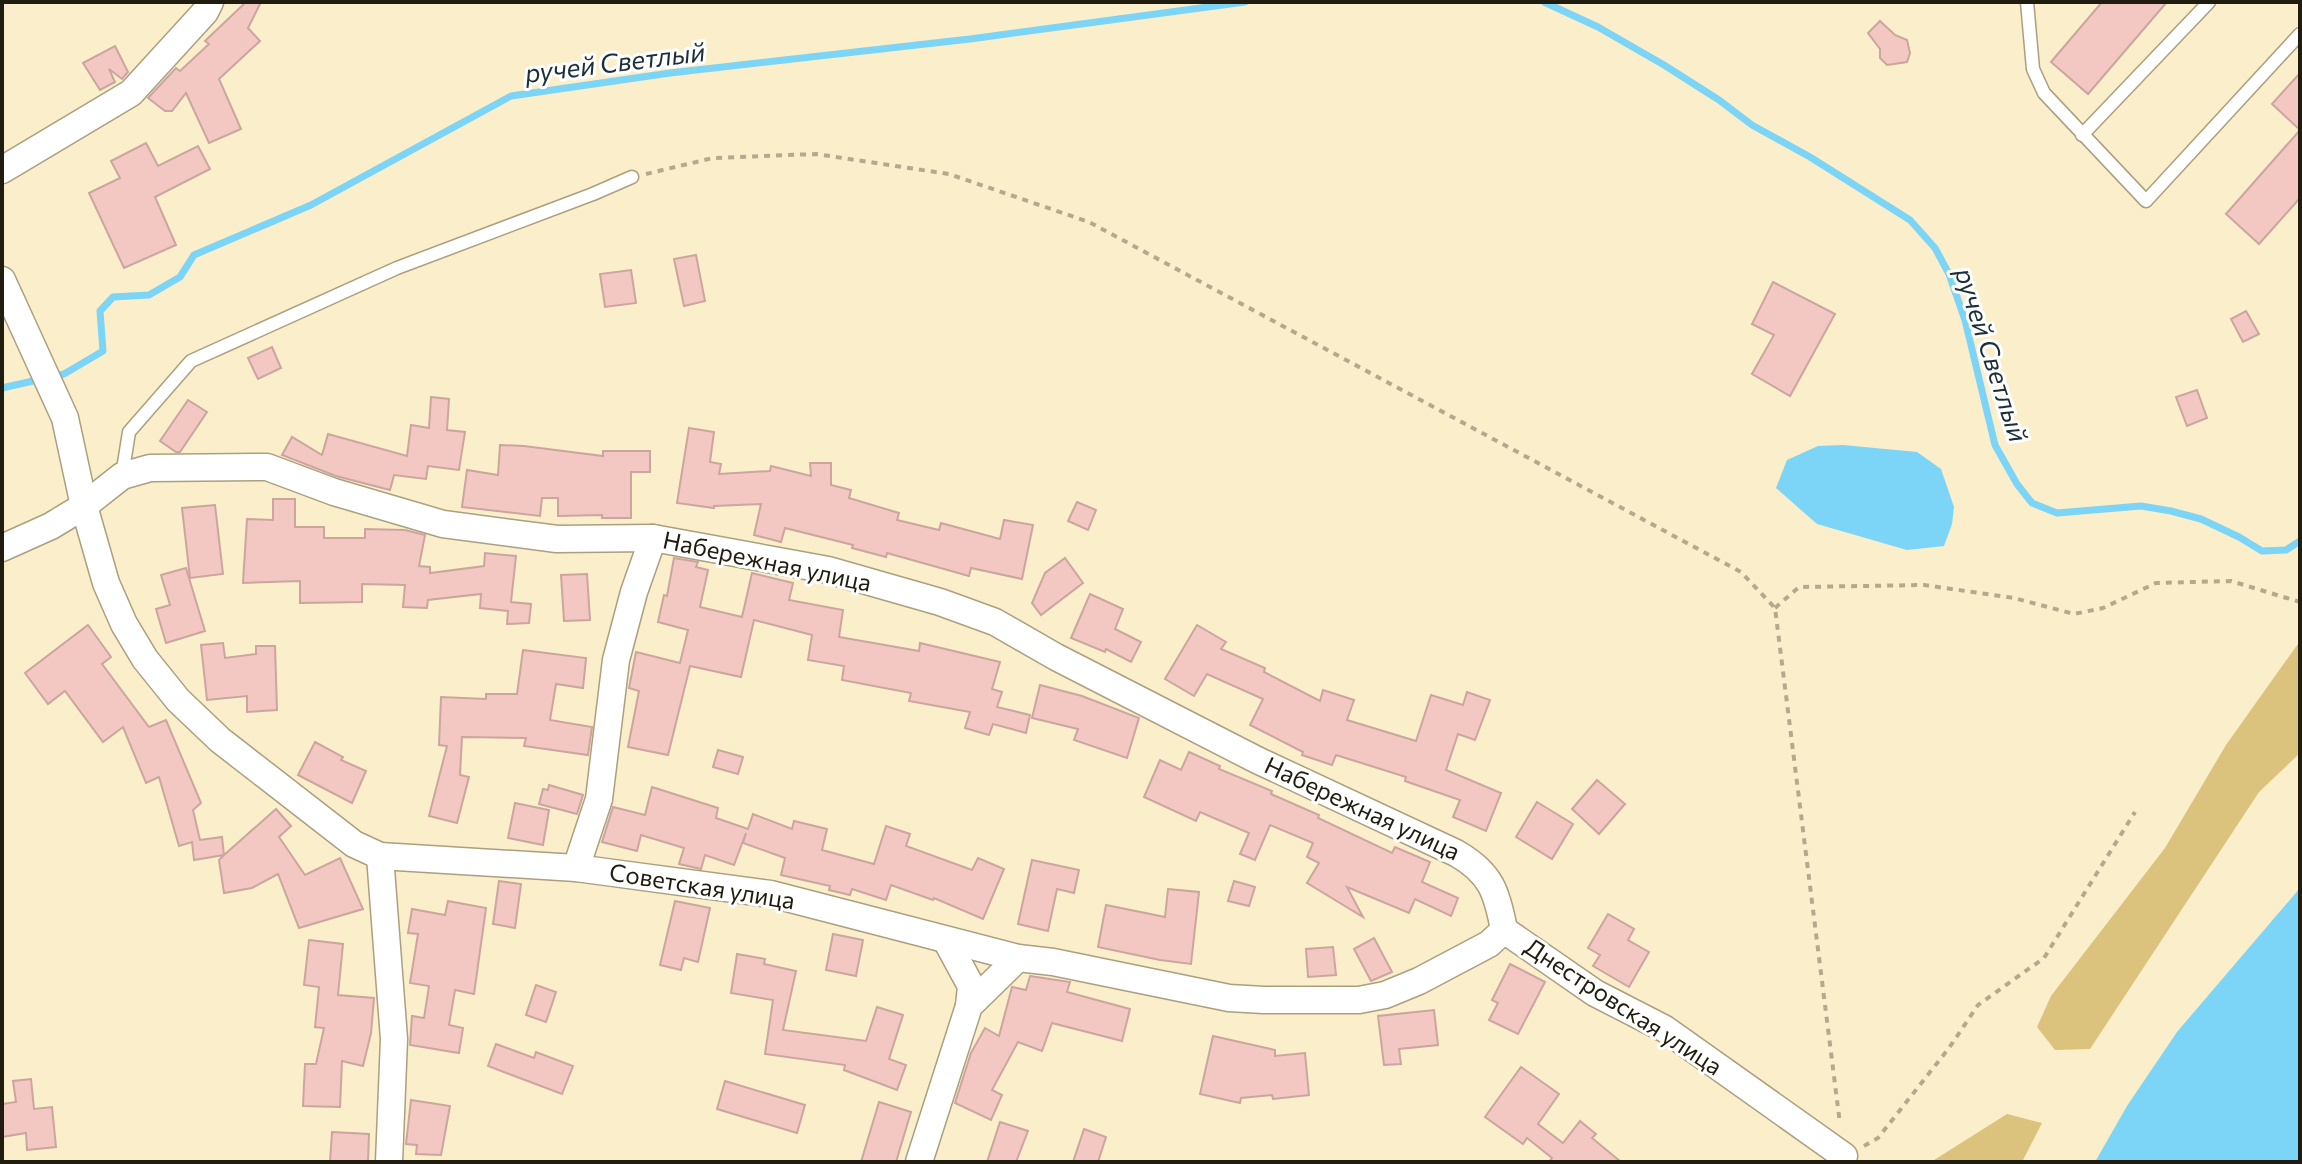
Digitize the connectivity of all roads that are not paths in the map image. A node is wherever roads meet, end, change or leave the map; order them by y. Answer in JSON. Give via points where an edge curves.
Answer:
{"nodes":[{"id":1,"x":210,"y":2,"type":"edge"},
{"id":2,"x":2209,"y":2,"type":"edge"},
{"id":3,"x":2029,"y":3,"type":"edge"},
{"id":4,"x":2300,"y":34,"type":"edge"},
{"id":5,"x":2082,"y":135,"type":"junction"},
{"id":6,"x":2,"y":170,"type":"edge"},
{"id":7,"x":632,"y":177,"type":"road end"},
{"id":8,"x":2,"y":280,"type":"edge"},
{"id":9,"x":122,"y":476,"type":"junction"},
{"id":10,"x":84,"y":506,"type":"junction"},
{"id":11,"x":653,"y":538,"type":"junction"},
{"id":12,"x":2,"y":548,"type":"edge"},
{"id":13,"x":380,"y":856,"type":"junction"},
{"id":14,"x":576,"y":868,"type":"junction"},
{"id":15,"x":1504,"y":930,"type":"junction"},
{"id":16,"x":946,"y":940,"type":"junction"},
{"id":17,"x":1018,"y":958,"type":"junction"},
{"id":18,"x":969,"y":1006,"type":"junction"},
{"id":19,"x":1844,"y":1156,"type":"road end"},
{"id":20,"x":389,"y":1162,"type":"edge"},
{"id":21,"x":919,"y":1162,"type":"edge"}],
"edges":[{"from":1,"to":6,"type":"street","via":[[131,93]]},
{"from":2,"to":5,"type":"lane"},
{"from":3,"to":5,"type":"lane","via":[[2033,69],[2044,93]]},
{"from":4,"to":5,"type":"lane","via":[[2146,201]]},
{"from":7,"to":9,"type":"lane","via":[[397,268],[191,361],[129,432]]},
{"from":8,"to":10,"type":"street","name":"Советская улица","via":[[65,418]]},
{"from":9,"to":10,"type":"street","name":"Набережная улица"},
{"from":9,"to":11,"type":"street","name":"Набережная улица","via":[[150,468],[267,467],[443,524],[557,539]]},
{"from":10,"to":12,"type":"street","name":"Набережная улица"},
{"from":10,"to":13,"type":"street","name":"Советская улица","via":[[124,624],[178,700],[275,783],[354,844]]},
{"from":11,"to":14,"type":"street","via":[[616,660],[599,799]]},
{"from":11,"to":15,"type":"street","name":"Набережная улица","via":[[828,570],[995,622],[1243,753],[1475,864],[1498,898]]},
{"from":13,"to":14,"type":"street","name":"Советская улица"},
{"from":13,"to":20,"type":"street","via":[[394,1039]]},
{"from":14,"to":16,"type":"street","name":"Советская улица","via":[[771,894]]},
{"from":15,"to":17,"type":"street","name":"Днестровская улица","via":[[1489,944],[1419,981],[1359,1000],[1229,998]]},
{"from":15,"to":19,"type":"street","name":"Днестровская улица","via":[[1595,993],[1665,1029]]},
{"from":16,"to":17,"type":"street","name":"Советская улица"},
{"from":16,"to":18,"type":"street","via":[[971,986]]},
{"from":17,"to":18,"type":"street"},
{"from":18,"to":21,"type":"street"}]}
